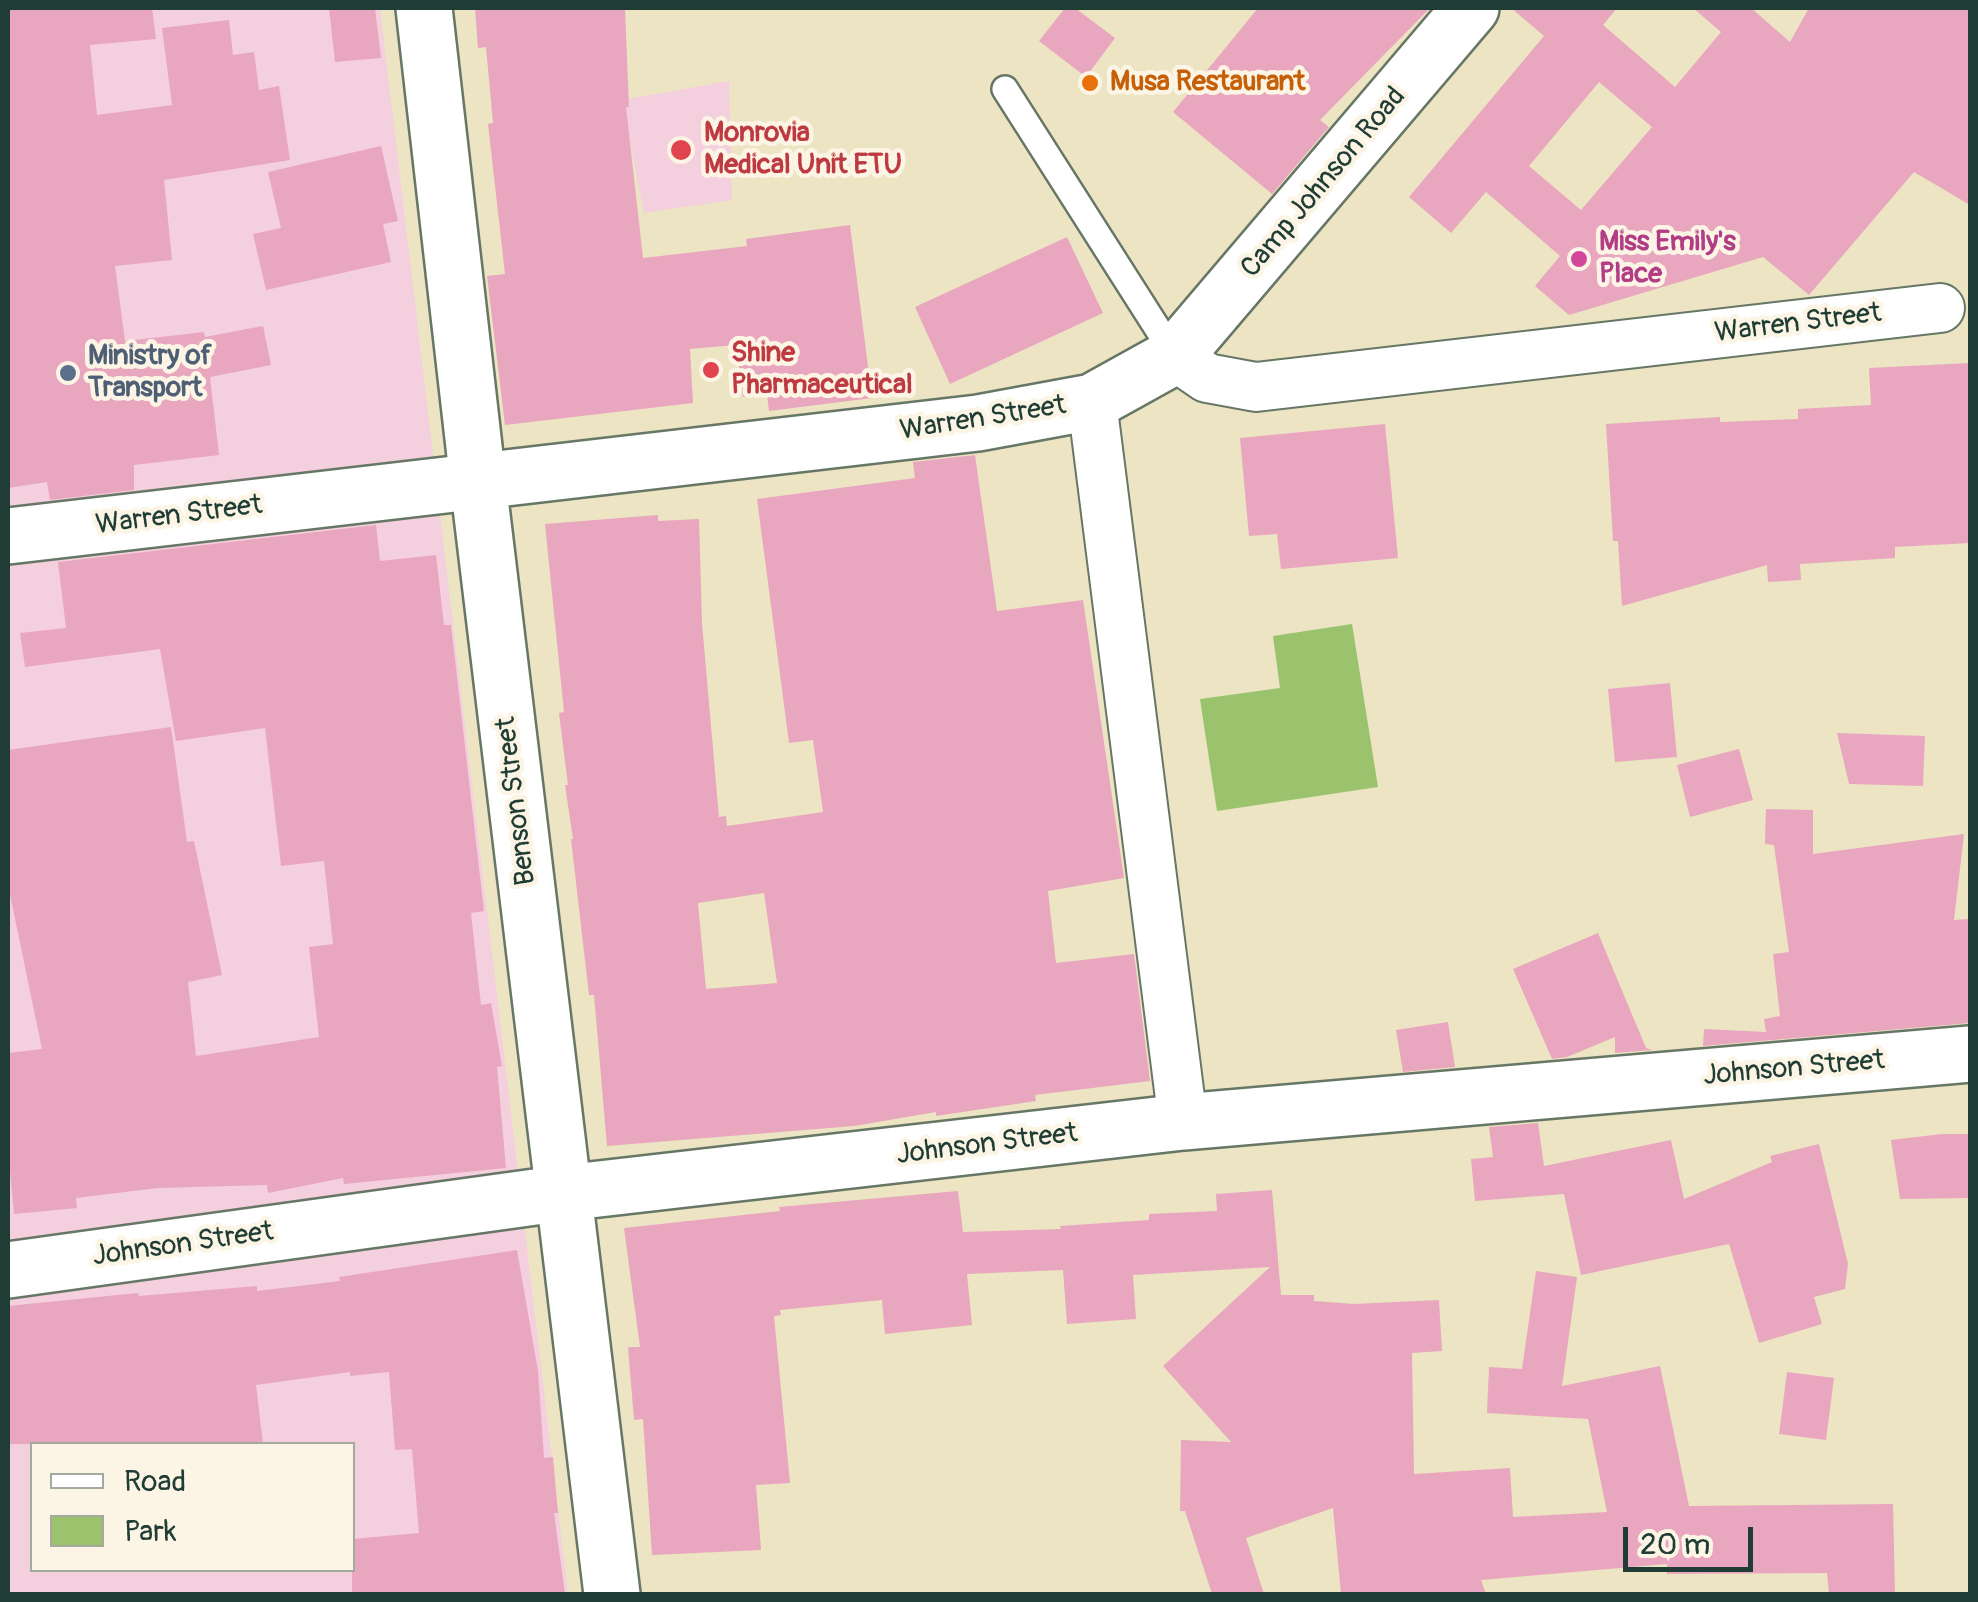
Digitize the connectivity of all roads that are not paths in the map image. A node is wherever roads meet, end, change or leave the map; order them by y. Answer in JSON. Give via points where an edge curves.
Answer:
{"nodes":[{"id":1,"x":424,"y":8,"type":"edge"},
{"id":2,"x":1472,"y":8,"type":"edge"},
{"id":3,"x":1005,"y":89,"type":"dead end"},
{"id":4,"x":1940,"y":308,"type":"dead end"},
{"id":5,"x":1174,"y":356,"type":"junction"},
{"id":6,"x":1092,"y":402,"type":"junction"},
{"id":7,"x":478,"y":482,"type":"junction"},
{"id":8,"x":8,"y":536,"type":"edge"},
{"id":9,"x":1970,"y":1054,"type":"edge"},
{"id":10,"x":1183,"y":1122,"type":"junction"},
{"id":11,"x":564,"y":1193,"type":"junction"},
{"id":12,"x":8,"y":1270,"type":"edge"},
{"id":13,"x":612,"y":1594,"type":"edge"}],
"edges":[{"from":1,"to":7,"type":"street","name":"Benson Street"},
{"from":2,"to":5,"type":"street","name":"Camp Johnson Road"},
{"from":3,"to":5,"type":"lane"},
{"from":4,"to":5,"type":"street","name":"Warren Street","via":[[1256,387],[1207,378]]},
{"from":5,"to":6,"type":"street","name":"Warren Street"},
{"from":6,"to":7,"type":"street","name":"Warren Street","via":[[978,423]]},
{"from":6,"to":10,"type":"street"},
{"from":7,"to":8,"type":"street","name":"Warren Street"},
{"from":7,"to":11,"type":"street","name":"Benson Street"},
{"from":9,"to":10,"type":"street","name":"Johnson Street"},
{"from":10,"to":11,"type":"street","name":"Johnson Street"},
{"from":11,"to":12,"type":"street","name":"Johnson Street"},
{"from":11,"to":13,"type":"street","name":"Benson Street"}]}
